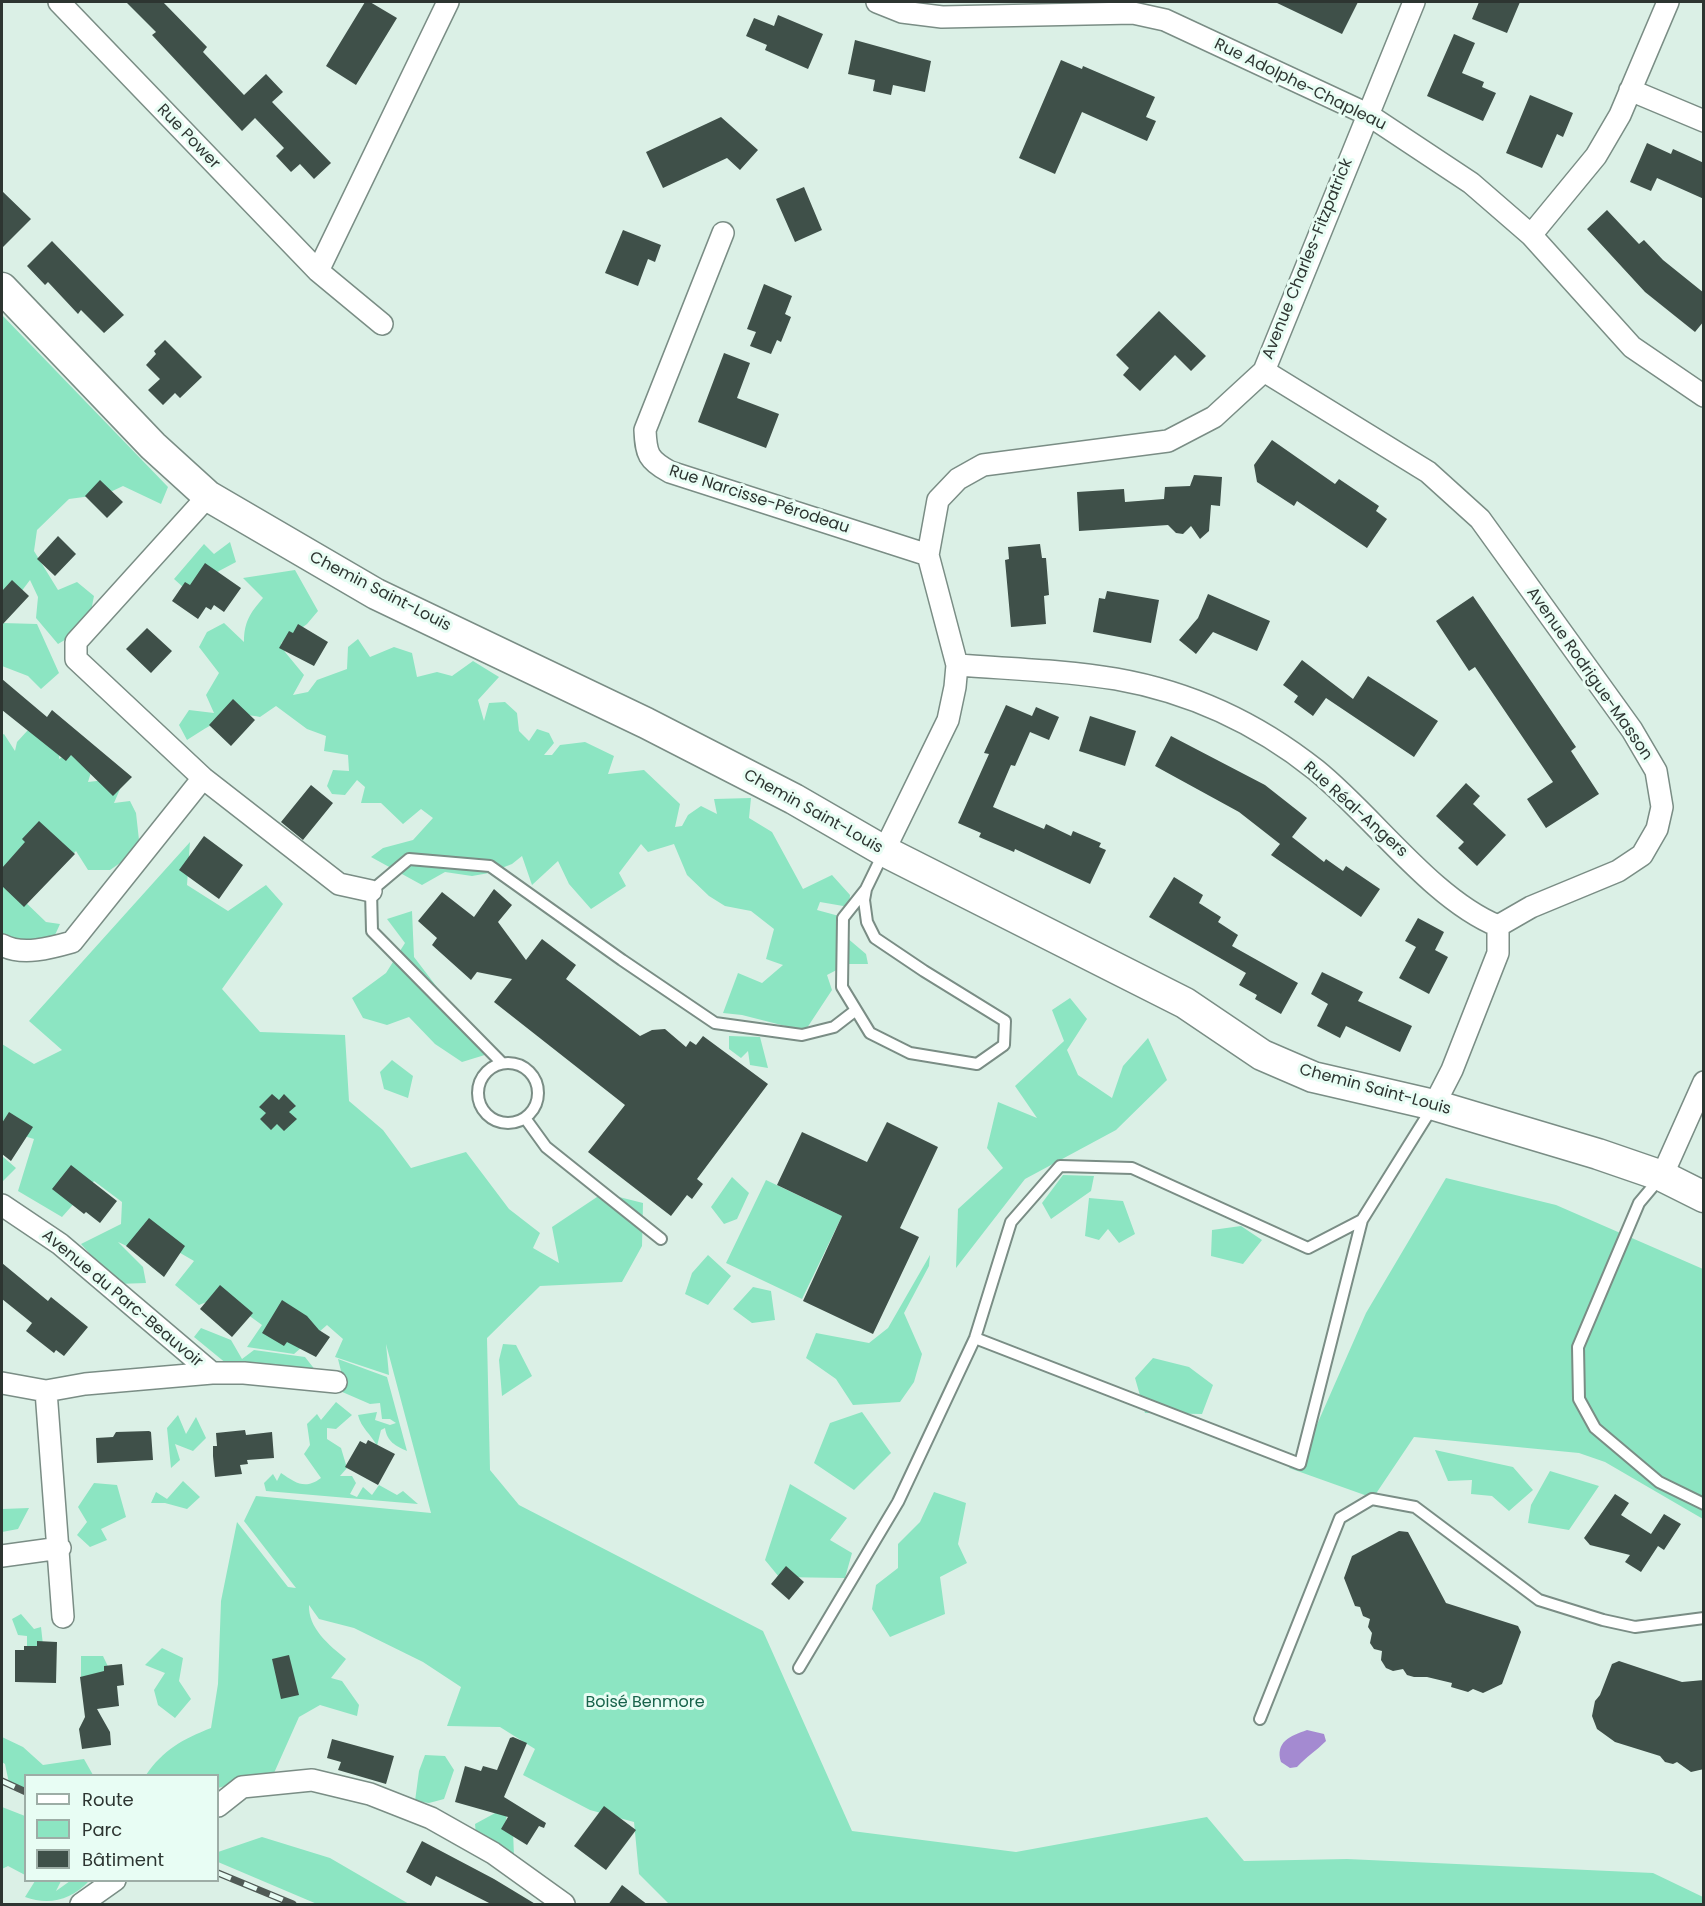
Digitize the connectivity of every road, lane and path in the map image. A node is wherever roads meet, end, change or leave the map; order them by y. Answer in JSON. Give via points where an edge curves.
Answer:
{"nodes":[{"id":1,"x":59,"y":2,"type":"edge"},
{"id":2,"x":877,"y":2,"type":"edge"},
{"id":3,"x":1414,"y":2,"type":"edge"},
{"id":4,"x":1668,"y":2,"type":"edge"},
{"id":5,"x":443,"y":4,"type":"edge"},
{"id":6,"x":1630,"y":90,"type":"junction"},
{"id":7,"x":1367,"y":114,"type":"junction"},
{"id":8,"x":1704,"y":121,"type":"edge"},
{"id":9,"x":723,"y":233,"type":"dead end"},
{"id":10,"x":1531,"y":235,"type":"junction"},
{"id":11,"x":318,"y":271,"type":"junction"},
{"id":12,"x":2,"y":288,"type":"edge"},
{"id":13,"x":382,"y":324,"type":"dead end"},
{"id":14,"x":1264,"y":371,"type":"junction"},
{"id":15,"x":1704,"y":396,"type":"edge"},
{"id":16,"x":208,"y":496,"type":"junction"},
{"id":17,"x":928,"y":555,"type":"junction"},
{"id":18,"x":957,"y":665,"type":"junction"},
{"id":19,"x":203,"y":778,"type":"junction"},
{"id":20,"x":884,"y":850,"type":"junction"},
{"id":21,"x":866,"y":889,"type":"junction"},
{"id":22,"x":371,"y":891,"type":"junction"},
{"id":23,"x":1498,"y":926,"type":"junction"},
{"id":24,"x":2,"y":945,"type":"edge"},
{"id":25,"x":856,"y":1010,"type":"junction"},
{"id":26,"x":502,"y":1063,"type":"junction"},
{"id":27,"x":1704,"y":1082,"type":"edge"},
{"id":28,"x":1434,"y":1105,"type":"junction"},
{"id":29,"x":525,"y":1118,"type":"junction"},
{"id":30,"x":1662,"y":1176,"type":"junction"},
{"id":31,"x":1704,"y":1197,"type":"edge"},
{"id":32,"x":2,"y":1205,"type":"edge"},
{"id":33,"x":1362,"y":1220,"type":"junction"},
{"id":34,"x":661,"y":1239,"type":"dead end"},
{"id":35,"x":975,"y":1338,"type":"junction"},
{"id":36,"x":212,"y":1373,"type":"junction"},
{"id":37,"x":336,"y":1382,"type":"dead end"},
{"id":38,"x":2,"y":1383,"type":"edge"},
{"id":39,"x":46,"y":1391,"type":"junction"},
{"id":40,"x":1704,"y":1504,"type":"edge"},
{"id":41,"x":60,"y":1548,"type":"junction"},
{"id":42,"x":2,"y":1556,"type":"edge"},
{"id":43,"x":63,"y":1617,"type":"dead end"},
{"id":44,"x":1704,"y":1618,"type":"edge"},
{"id":45,"x":798,"y":1668,"type":"dead end"},
{"id":46,"x":1260,"y":1719,"type":"dead end"},
{"id":47,"x":219,"y":1805,"type":"edge"},
{"id":48,"x":114,"y":1882,"type":"edge"},
{"id":49,"x":81,"y":1905,"type":"edge"},
{"id":50,"x":564,"y":1905,"type":"edge"}],
"edges":[{"from":1,"to":11,"type":"street","name":"Rue Power"},
{"from":2,"to":7,"type":"street","name":"Rue Adolphe-Chapleau","via":[[902,12],[942,17],[1133,13],[1165,20]]},
{"from":3,"to":7,"type":"street","name":"Avenue Charles-Fitzpatrick"},
{"from":4,"to":6,"type":"street"},
{"from":5,"to":11,"type":"street"},
{"from":6,"to":8,"type":"street"},
{"from":6,"to":10,"type":"street","via":[[1596,156]]},
{"from":7,"to":10,"type":"street","name":"Rue Adolphe-Chapleau","via":[[1471,183]]},
{"from":7,"to":14,"type":"street","name":"Avenue Charles-Fitzpatrick"},
{"from":9,"to":17,"type":"street","name":"Rue Narcisse-Pérodeau","via":[[645,430],[646,450],[656,464],[670,472]]},
{"from":10,"to":15,"type":"street","name":"Rue Adolphe-Chapleau","via":[[1632,347]]},
{"from":11,"to":13,"type":"street","name":"Rue Power"},
{"from":12,"to":16,"type":"street","name":"Chemin Saint-Louis","via":[[153,446]]},
{"from":14,"to":17,"type":"street","name":"Avenue Charles-Fitzpatrick","via":[[1214,417],[1168,441],[983,465],[958,478],[938,500]]},
{"from":14,"to":23,"type":"street","name":"Avenue Rodrigue-Masson","via":[[1428,472],[1480,519],[1632,730],[1656,771],[1662,807],[1656,830],[1642,855],[1618,871],[1531,907]]},
{"from":16,"to":19,"type":"street","via":[[76,642],[76,659]]},
{"from":16,"to":20,"type":"street","name":"Chemin Saint-Louis","via":[[376,594],[646,723]]},
{"from":17,"to":18,"type":"street","name":"Avenue Charles-Fitzpatrick"},
{"from":18,"to":20,"type":"street","name":"Avenue Charles-Fitzpatrick","via":[[948,720]]},
{"from":18,"to":23,"type":"street","name":"Rue Réal-Angers","via":[[1115,679],[1183,695],[1246,722],[1316,771],[1444,891],[1480,919]]},
{"from":19,"to":22,"type":"street","via":[[339,884]]},
{"from":19,"to":24,"type":"street","via":[[72,942],[47,949],[9,949]]},
{"from":20,"to":21,"type":"lane"},
{"from":20,"to":28,"type":"street","name":"Chemin Saint-Louis","via":[[1185,1003],[1262,1055],[1313,1077]]},
{"from":21,"to":25,"type":"lane","via":[[843,918],[842,987]]},
{"from":21,"to":25,"type":"lane","via":[[867,922],[875,938],[1005,1021],[1004,1045],[977,1064],[910,1053],[870,1033]]},
{"from":22,"to":25,"type":"lane","via":[[409,859],[490,866],[715,1023],[802,1035],[834,1027]]},
{"from":22,"to":26,"type":"lane","via":[[372,931]]},
{"from":23,"to":28,"type":"street","via":[[1498,953],[1452,1070]]},
{"from":26,"to":29,"type":"lane","via":[[522,1066],[536,1081],[537,1101]]},
{"from":26,"to":29,"type":"lane","via":[[485,1072],[480,1081],[482,1109],[507,1123]]},
{"from":27,"to":30,"type":"street"},
{"from":28,"to":30,"type":"street","name":"Chemin Saint-Louis"},
{"from":28,"to":33,"type":"lane"},
{"from":29,"to":34,"type":"lane","via":[[546,1147]]},
{"from":30,"to":31,"type":"street","name":"Chemin Saint-Louis"},
{"from":30,"to":40,"type":"lane","via":[[1639,1203],[1578,1347],[1579,1399],[1595,1428],[1659,1482]]},
{"from":32,"to":36,"type":"street","name":"Avenue du Parc-Beauvoir","via":[[60,1244]]},
{"from":33,"to":35,"type":"lane","via":[[1308,1248],[1132,1168],[1060,1166],[1011,1222]]},
{"from":33,"to":35,"type":"lane","via":[[1300,1464]]},
{"from":35,"to":45,"type":"lane","via":[[898,1502]]},
{"from":36,"to":37,"type":"street","name":"Avenue du Parc-Beauvoir"},
{"from":36,"to":39,"type":"street","name":"Avenue du Parc-Beauvoir"},
{"from":38,"to":39,"type":"street","name":"Avenue du Parc-Beauvoir"},
{"from":39,"to":41,"type":"street"},
{"from":41,"to":42,"type":"street"},
{"from":41,"to":43,"type":"street"},
{"from":44,"to":46,"type":"lane","via":[[1635,1627],[1539,1600],[1415,1507],[1372,1499],[1340,1518]]},
{"from":47,"to":50,"type":"street","via":[[242,1786],[312,1780],[370,1794],[431,1818],[493,1853]]},
{"from":48,"to":49,"type":"street"}]}
